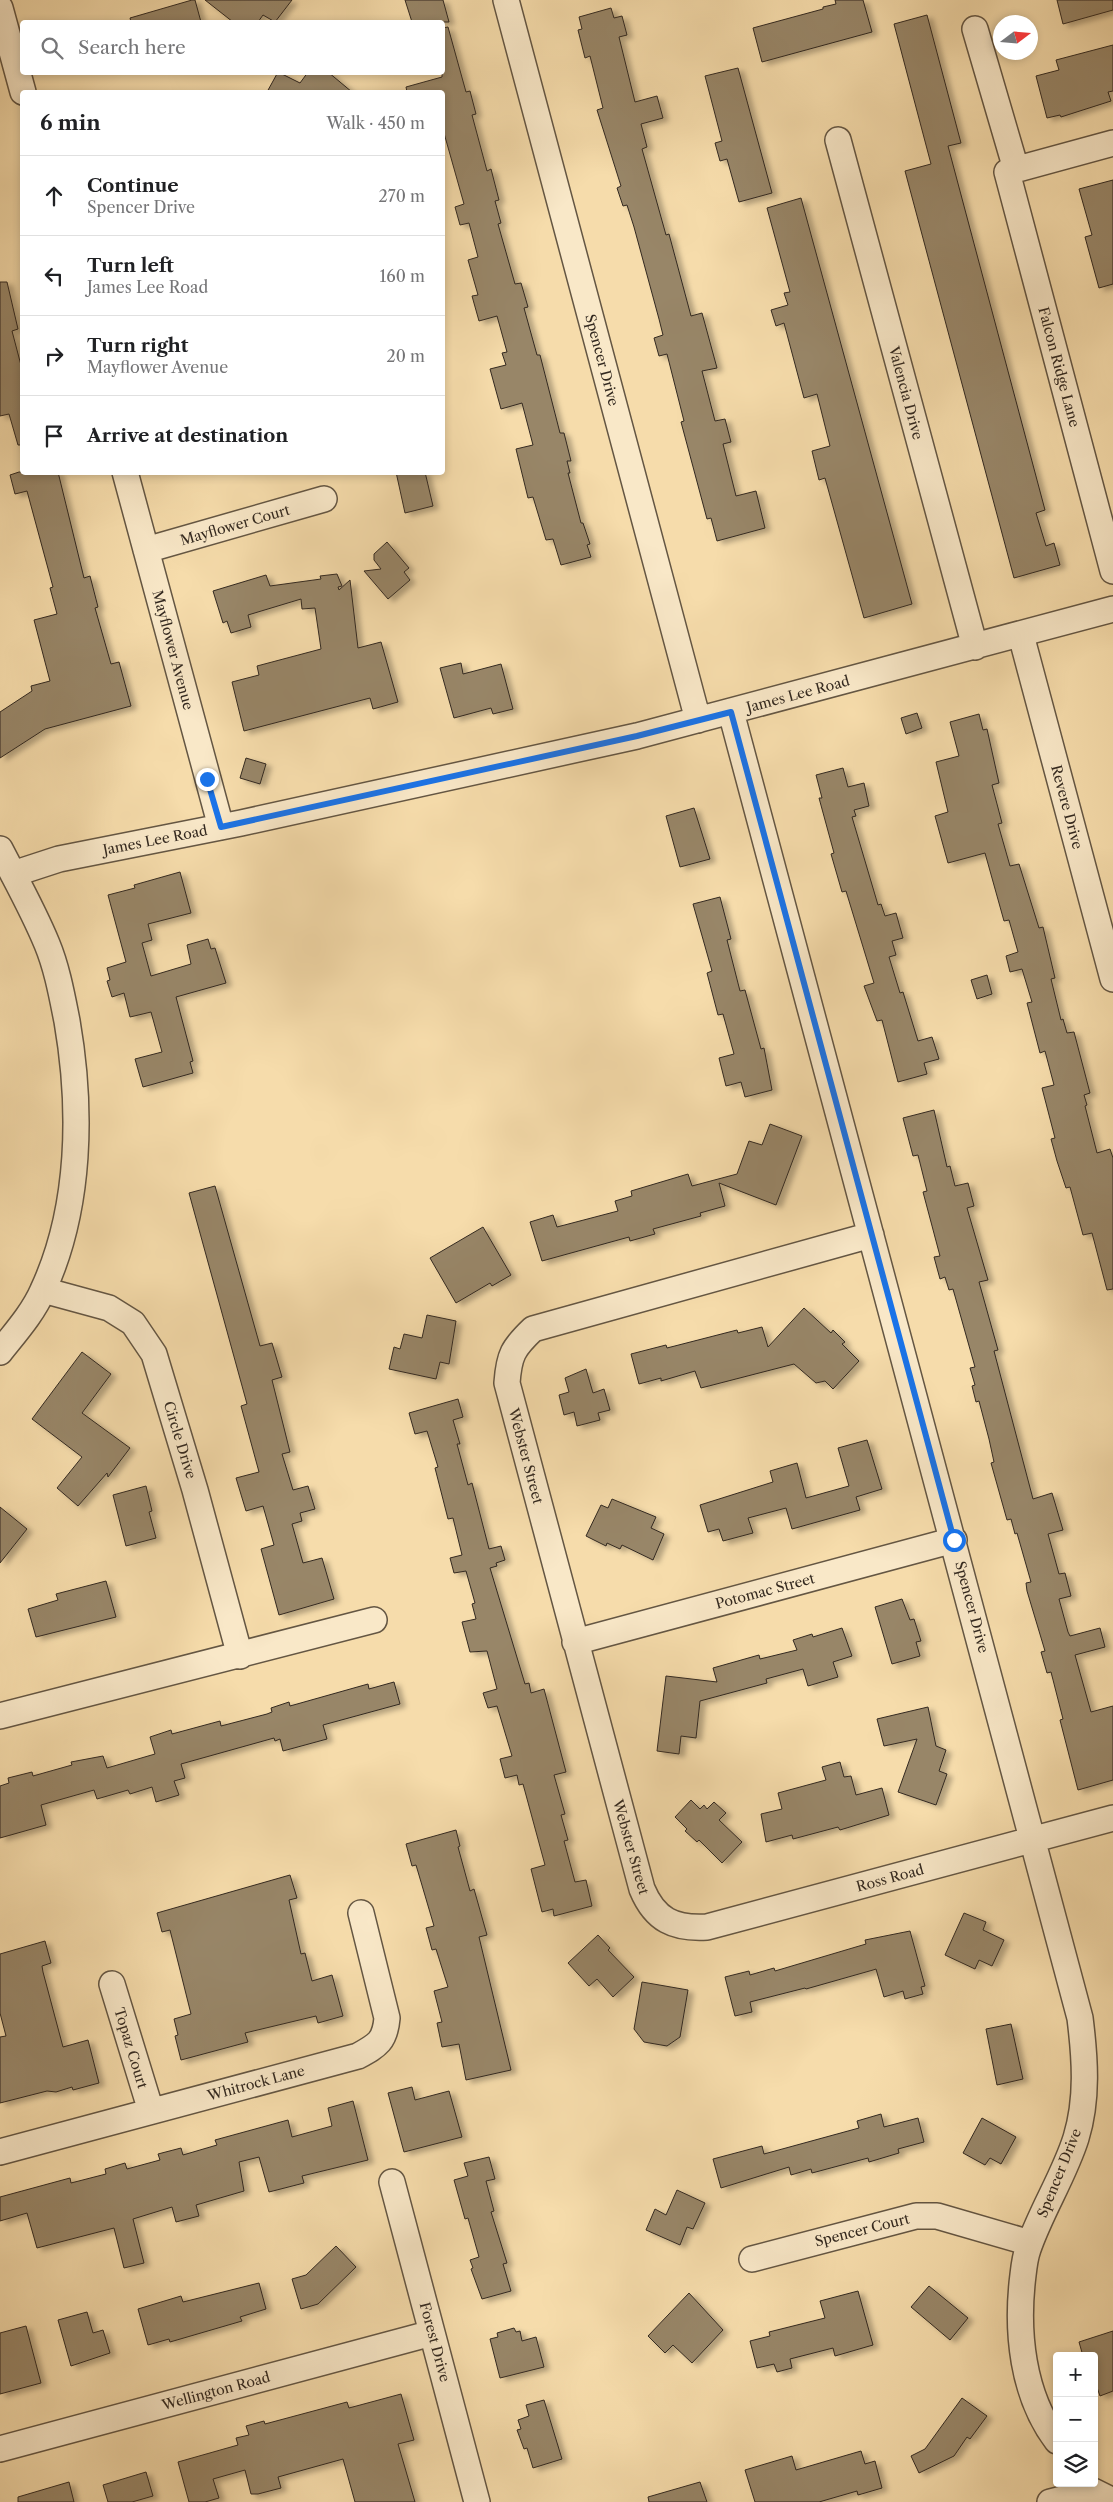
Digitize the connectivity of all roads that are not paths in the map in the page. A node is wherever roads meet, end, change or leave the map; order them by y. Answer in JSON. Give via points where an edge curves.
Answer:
{"nodes":[{"id":1,"x":506,"y":0,"type":"edge"},
{"id":2,"x":0,"y":8,"type":"edge"},
{"id":3,"x":975,"y":29,"type":"dead end"},
{"id":4,"x":22,"y":90,"type":"edge"},
{"id":5,"x":838,"y":140,"type":"dead end"},
{"id":6,"x":1113,"y":144,"type":"edge"},
{"id":7,"x":1016,"y":169,"type":"junction"},
{"id":8,"x":127,"y":475,"type":"edge"},
{"id":9,"x":324,"y":499,"type":"dead end"},
{"id":10,"x":146,"y":550,"type":"junction"},
{"id":11,"x":1113,"y":572,"type":"edge"},
{"id":12,"x":1113,"y":609,"type":"edge"},
{"id":13,"x":1021,"y":634,"type":"junction"},
{"id":14,"x":974,"y":647,"type":"junction"},
{"id":15,"x":731,"y":712,"type":"junction"},
{"id":16,"x":698,"y":720,"type":"junction"},
{"id":17,"x":221,"y":827,"type":"junction"},
{"id":18,"x":0,"y":849,"type":"edge"},
{"id":19,"x":13,"y":874,"type":"junction"},
{"id":20,"x":1113,"y":979,"type":"edge"},
{"id":21,"x":871,"y":1235,"type":"junction"},
{"id":22,"x":43,"y":1290,"type":"junction"},
{"id":23,"x":0,"y":1352,"type":"edge"},
{"id":24,"x":954,"y":1540,"type":"junction"},
{"id":25,"x":374,"y":1620,"type":"dead end"},
{"id":26,"x":575,"y":1642,"type":"junction"},
{"id":27,"x":240,"y":1656,"type":"junction"},
{"id":28,"x":0,"y":1716,"type":"edge"},
{"id":29,"x":1113,"y":1818,"type":"edge"},
{"id":30,"x":1033,"y":1840,"type":"junction"},
{"id":31,"x":361,"y":1914,"type":"dead end"},
{"id":32,"x":667,"y":1921,"type":"joint"},
{"id":33,"x":112,"y":1984,"type":"dead end"},
{"id":34,"x":151,"y":2111,"type":"junction"},
{"id":35,"x":0,"y":2152,"type":"edge"},
{"id":36,"x":392,"y":2182,"type":"dead end"},
{"id":37,"x":1030,"y":2243,"type":"junction"},
{"id":38,"x":752,"y":2259,"type":"dead end"},
{"id":39,"x":432,"y":2333,"type":"junction"},
{"id":40,"x":1053,"y":2435,"type":"edge"},
{"id":41,"x":0,"y":2449,"type":"edge"},
{"id":42,"x":1098,"y":2492,"type":"edge"},
{"id":43,"x":477,"y":2502,"type":"edge"},
{"id":44,"x":1050,"y":2502,"type":"edge"}],
"edges":[{"from":1,"to":16,"type":"street","name":"Spencer Drive"},
{"from":2,"to":4,"type":"street"},
{"from":3,"to":7,"type":"street"},
{"from":5,"to":14,"type":"street","name":"Valencia Drive"},
{"from":6,"to":7,"type":"street"},
{"from":7,"to":11,"type":"street","name":"Falcon Ridge Lane","via":[[1007,172]]},
{"from":8,"to":10,"type":"street","name":"Mayflower Avenue"},
{"from":9,"to":10,"type":"street","name":"Mayflower Court"},
{"from":10,"to":17,"type":"street","name":"Mayflower Avenue"},
{"from":12,"to":13,"type":"street","name":"James Lee Road"},
{"from":13,"to":14,"type":"street","name":"James Lee Road"},
{"from":13,"to":20,"type":"street","name":"Revere Drive"},
{"from":14,"to":15,"type":"street","name":"James Lee Road"},
{"from":15,"to":16,"type":"street","name":"James Lee Road"},
{"from":15,"to":21,"type":"street","name":"Spencer Drive"},
{"from":16,"to":17,"type":"street","name":"James Lee Road"},
{"from":17,"to":19,"type":"street","name":"James Lee Road","via":[[59,860]]},
{"from":18,"to":19,"type":"street"},
{"from":19,"to":22,"type":"street","via":[[48,945],[62,997],[73,1060],[75,1167],[60,1239]]},
{"from":21,"to":24,"type":"street","name":"Spencer Drive"},
{"from":21,"to":26,"type":"street","name":"Webster Street","via":[[581,1314],[533,1329],[516,1345],[509,1359],[507,1383]]},
{"from":22,"to":23,"type":"street"},
{"from":22,"to":27,"type":"street","name":"Circle Drive","via":[[109,1308],[133,1323],[154,1354]]},
{"from":24,"to":26,"type":"street","name":"Potomac Street"},
{"from":24,"to":30,"type":"street","name":"Spencer Drive"},
{"from":25,"to":27,"type":"street"},
{"from":26,"to":32,"type":"street","name":"Webster Street","via":[[642,1889],[648,1903]]},
{"from":27,"to":28,"type":"street"},
{"from":29,"to":30,"type":"street","name":"Ross Road"},
{"from":30,"to":32,"type":"street","name":"Ross Road","via":[[707,1927],[692,1928]]},
{"from":30,"to":37,"type":"street","name":"Spencer Drive","via":[[1080,2018],[1085,2057],[1083,2106],[1076,2138]]},
{"from":31,"to":34,"type":"street","name":"Whitrock Lane","via":[[387,2018],[385,2034],[375,2047],[358,2056]]},
{"from":33,"to":34,"type":"street","name":"Topaz Court"},
{"from":34,"to":35,"type":"street","name":"Whitrock Lane"},
{"from":36,"to":39,"type":"street","name":"Forest Drive"},
{"from":37,"to":38,"type":"street","name":"Spencer Court","via":[[937,2216],[916,2216]]},
{"from":37,"to":40,"type":"street","name":"Spencer Drive","via":[[1020,2298],[1022,2354],[1037,2406]]},
{"from":39,"to":41,"type":"street","name":"Wellington Road"},
{"from":39,"to":43,"type":"street","name":"Forest Drive"},
{"from":42,"to":44,"type":"street"}]}
